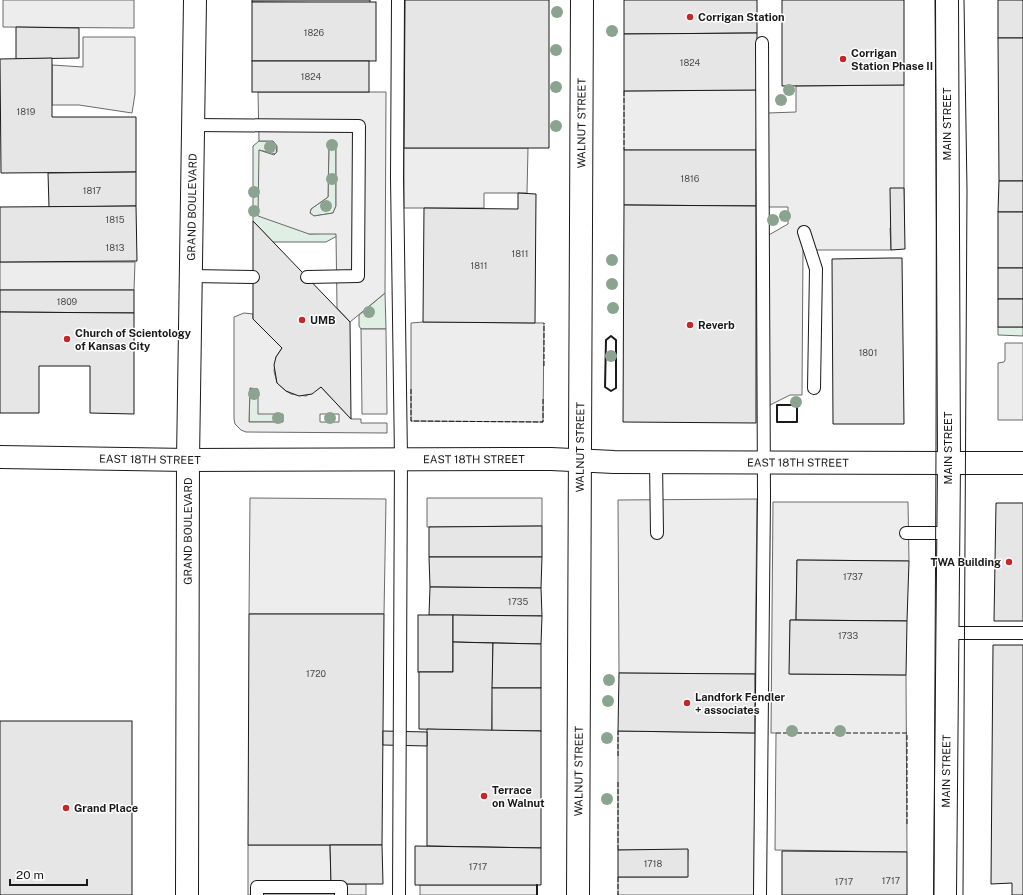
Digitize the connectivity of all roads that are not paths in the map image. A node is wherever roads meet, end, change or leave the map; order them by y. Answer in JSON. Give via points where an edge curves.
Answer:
{"nodes":[{"id":1,"x":195,"y":0,"type":"edge"},
{"id":2,"x":398,"y":0,"type":"edge"},
{"id":3,"x":582,"y":0,"type":"edge"},
{"id":4,"x":947,"y":0,"type":"edge"},
{"id":5,"x":762,"y":42,"type":"dead end"},
{"id":6,"x":193,"y":125,"type":"junction"},
{"id":7,"x":804,"y":232,"type":"dead end"},
{"id":8,"x":190,"y":276,"type":"junction"},
{"id":9,"x":253,"y":277,"type":"dead end"},
{"id":10,"x":307,"y":277,"type":"dead end"},
{"id":11,"x":814,"y":388,"type":"dead end"},
{"id":12,"x":0,"y":458,"type":"edge"},
{"id":13,"x":401,"y":458,"type":"junction"},
{"id":14,"x":188,"y":460,"type":"junction"},
{"id":15,"x":581,"y":460,"type":"junction"},
{"id":16,"x":656,"y":462,"type":"junction"},
{"id":17,"x":763,"y":462,"type":"junction"},
{"id":18,"x":949,"y":463,"type":"junction"},
{"id":19,"x":1023,"y":463,"type":"edge"},
{"id":20,"x":657,"y":532,"type":"dead end"},
{"id":21,"x":906,"y":533,"type":"dead end"},
{"id":22,"x":948,"y":534,"type":"junction"},
{"id":23,"x":948,"y":633,"type":"junction"},
{"id":24,"x":1023,"y":633,"type":"edge"},
{"id":25,"x":187,"y":895,"type":"edge"},
{"id":26,"x":257,"y":895,"type":"edge"},
{"id":27,"x":341,"y":895,"type":"edge"},
{"id":28,"x":399,"y":895,"type":"edge"},
{"id":29,"x":578,"y":895,"type":"edge"},
{"id":30,"x":760,"y":895,"type":"edge"},
{"id":31,"x":945,"y":895,"type":"edge"}],
"edges":[{"from":1,"to":6,"type":"main road","name":"GRAND BOULEVARD"},
{"from":2,"to":13,"type":"lane","via":[[397,178]]},
{"from":3,"to":15,"type":"main road","name":"WALNUT STREET"},
{"from":4,"to":18,"type":"main road","name":"MAIN STREET"},
{"from":5,"to":17,"type":"lane"},
{"from":6,"to":8,"type":"main road","name":"GRAND BOULEVARD"},
{"from":6,"to":10,"type":"lane","via":[[359,126],[358,276]]},
{"from":7,"to":11,"type":"lane","via":[[816,269]]},
{"from":8,"to":9,"type":"lane"},
{"from":8,"to":14,"type":"main road","name":"GRAND BOULEVARD"},
{"from":12,"to":14,"type":"main road","name":"EAST 18TH STREET"},
{"from":13,"to":14,"type":"main road","name":"EAST 18TH STREET"},
{"from":13,"to":15,"type":"main road","name":"EAST 18TH STREET"},
{"from":13,"to":28,"type":"lane"},
{"from":14,"to":25,"type":"main road","name":"GRAND BOULEVARD"},
{"from":15,"to":16,"type":"main road","name":"EAST 18TH STREET"},
{"from":15,"to":29,"type":"main road","name":"WALNUT STREET"},
{"from":16,"to":17,"type":"main road","name":"EAST 18TH STREET"},
{"from":16,"to":20,"type":"lane"},
{"from":17,"to":18,"type":"main road","name":"EAST 18TH STREET"},
{"from":17,"to":30,"type":"lane"},
{"from":18,"to":19,"type":"main road","name":"EAST 18TH STREET"},
{"from":18,"to":22,"type":"main road","name":"MAIN STREET"},
{"from":21,"to":22,"type":"lane"},
{"from":22,"to":23,"type":"main road","name":"MAIN STREET"},
{"from":23,"to":24,"type":"lane"},
{"from":23,"to":31,"type":"main road","name":"MAIN STREET"},
{"from":26,"to":27,"type":"lane","via":[[257,887],[341,887]]}]}
